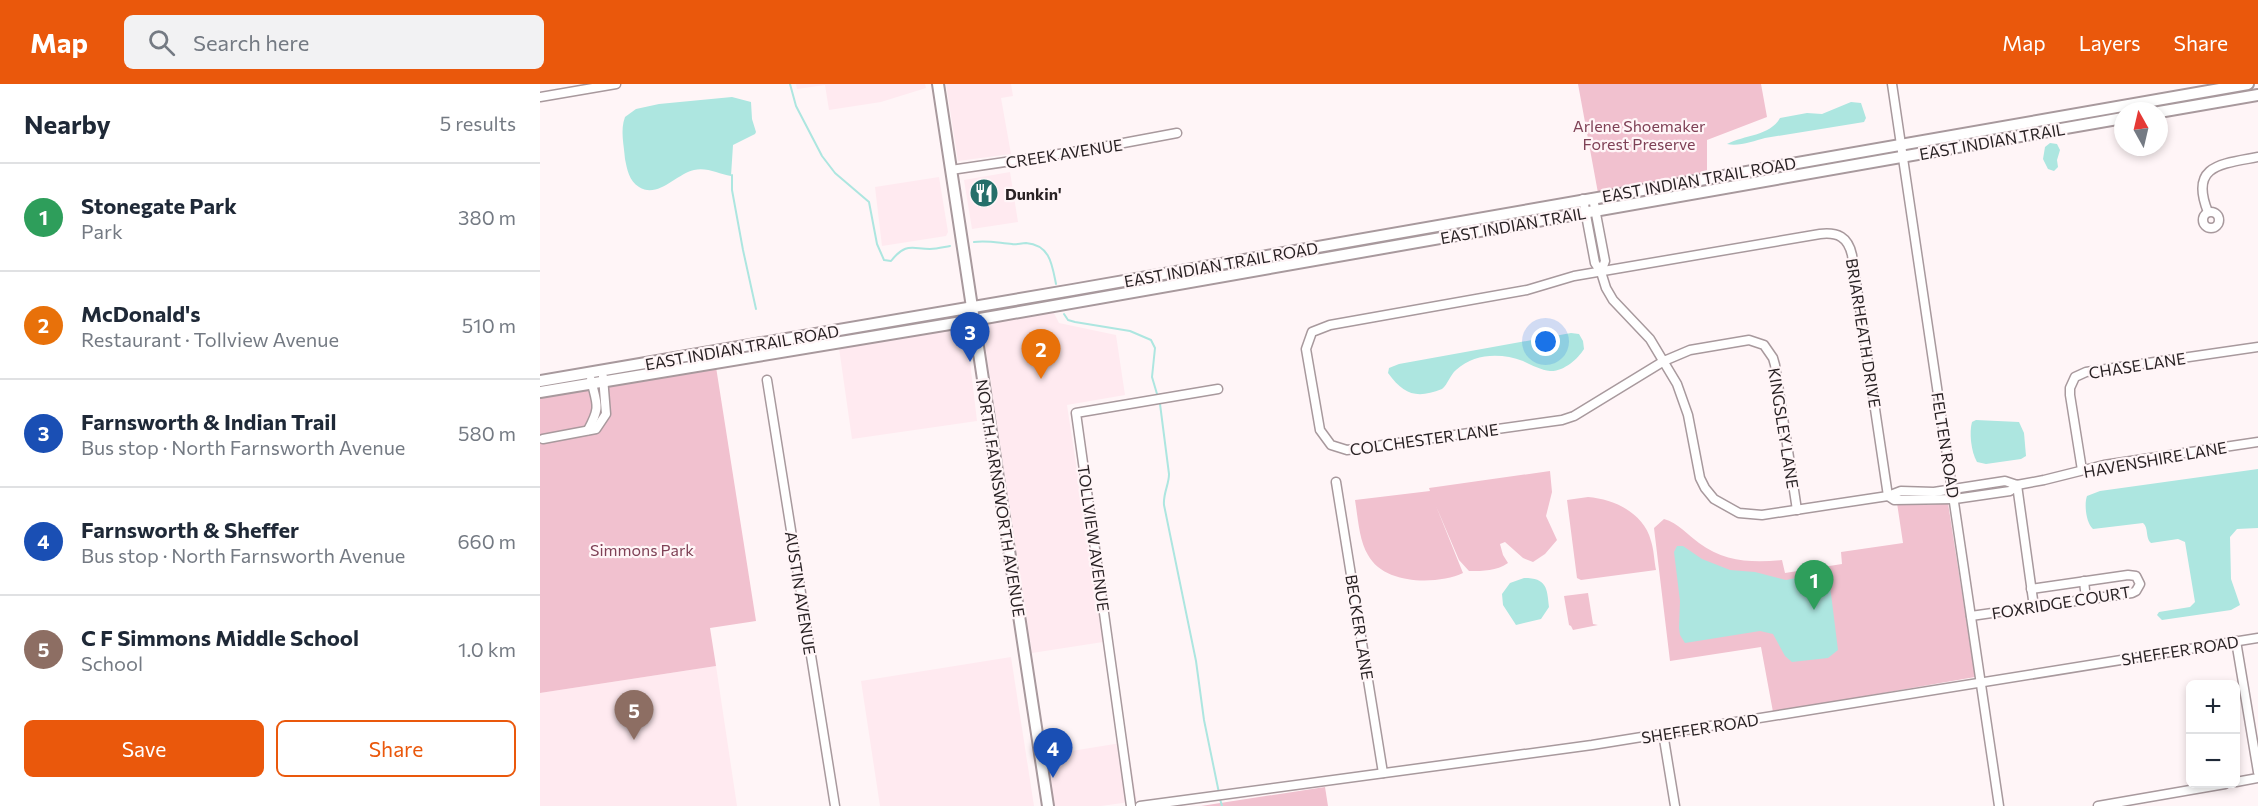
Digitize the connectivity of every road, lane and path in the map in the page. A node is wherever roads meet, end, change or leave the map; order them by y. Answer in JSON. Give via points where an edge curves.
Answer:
{"nodes":[{"id":1,"x":616,"y":84,"type":"edge"},
{"id":2,"x":938,"y":84,"type":"edge"},
{"id":3,"x":1892,"y":84,"type":"edge"},
{"id":4,"x":2248,"y":84,"type":"edge"},
{"id":5,"x":2258,"y":95,"type":"edge"},
{"id":6,"x":540,"y":97,"type":"edge"},
{"id":7,"x":2168,"y":110,"type":"edge"},
{"id":8,"x":2114,"y":120,"type":"edge"},
{"id":9,"x":1177,"y":133,"type":"dead end"},
{"id":10,"x":1901,"y":144,"type":"junction"},
{"id":11,"x":1903,"y":156,"type":"junction"},
{"id":12,"x":2258,"y":158,"type":"edge"},
{"id":13,"x":951,"y":170,"type":"junction"},
{"id":14,"x":1588,"y":199,"type":"junction"},
{"id":15,"x":1590,"y":211,"type":"junction"},
{"id":16,"x":2208,"y":212,"type":"dead end"},
{"id":17,"x":1322,"y":246,"type":"junction"},
{"id":18,"x":1324,"y":258,"type":"junction"},
{"id":19,"x":1601,"y":272,"type":"junction"},
{"id":20,"x":972,"y":308,"type":"junction"},
{"id":21,"x":974,"y":320,"type":"junction"},
{"id":22,"x":2258,"y":347,"type":"edge"},
{"id":23,"x":1664,"y":361,"type":"junction"},
{"id":24,"x":603,"y":376,"type":"junction"},
{"id":25,"x":590,"y":378,"type":"junction"},
{"id":26,"x":767,"y":380,"type":"dead end"},
{"id":27,"x":540,"y":381,"type":"edge"},
{"id":28,"x":1218,"y":389,"type":"dead end"},
{"id":29,"x":540,"y":392,"type":"edge"},
{"id":30,"x":588,"y":430,"type":"junction"},
{"id":31,"x":543,"y":439,"type":"dead end"},
{"id":32,"x":2258,"y":442,"type":"edge"},
{"id":33,"x":2082,"y":471,"type":"junction"},
{"id":34,"x":1336,"y":482,"type":"dead end"},
{"id":35,"x":2017,"y":485,"type":"junction"},
{"id":36,"x":1953,"y":489,"type":"junction"},
{"id":37,"x":1888,"y":496,"type":"junction"},
{"id":38,"x":1954,"y":499,"type":"junction"},
{"id":39,"x":1797,"y":510,"type":"junction"},
{"id":40,"x":2084,"y":581,"type":"junction"},
{"id":41,"x":2031,"y":589,"type":"junction"},
{"id":42,"x":2086,"y":600,"type":"junction"},
{"id":43,"x":2034,"y":607,"type":"junction"},
{"id":44,"x":1971,"y":616,"type":"junction"},
{"id":45,"x":2258,"y":638,"type":"edge"},
{"id":46,"x":2236,"y":641,"type":"junction"},
{"id":47,"x":1982,"y":683,"type":"junction"},
{"id":48,"x":1663,"y":733,"type":"junction"},
{"id":49,"x":2258,"y":772,"type":"edge"},
{"id":50,"x":1383,"y":773,"type":"junction"},
{"id":51,"x":2258,"y":778,"type":"edge"},
{"id":52,"x":2240,"y":781,"type":"edge"},
{"id":53,"x":2197,"y":788,"type":"edge"},
{"id":54,"x":835,"y":806,"type":"edge"},
{"id":55,"x":1048,"y":806,"type":"edge"},
{"id":56,"x":1131,"y":806,"type":"edge"},
{"id":57,"x":1140,"y":806,"type":"edge"},
{"id":58,"x":1675,"y":806,"type":"edge"},
{"id":59,"x":1999,"y":806,"type":"edge"},
{"id":60,"x":2098,"y":806,"type":"edge"}],
"edges":[{"from":1,"to":6,"type":"street"},
{"from":2,"to":13,"type":"main road","name":"NORTH FARNSWORTH AVENUE"},
{"from":3,"to":10,"type":"street","name":"FELTEN ROAD"},
{"from":4,"to":10,"type":"main road","name":"EAST INDIAN TRAIL"},
{"from":5,"to":7,"type":"main road"},
{"from":8,"to":11,"type":"main road","name":"EAST INDIAN TRAIL"},
{"from":9,"to":13,"type":"street","name":"CREEK AVENUE"},
{"from":10,"to":11,"type":"street","name":"FELTEN ROAD"},
{"from":10,"to":14,"type":"main road","name":"EAST INDIAN TRAIL ROAD"},
{"from":11,"to":15,"type":"main road","name":"EAST INDIAN TRAIL"},
{"from":11,"to":36,"type":"street","name":"FELTEN ROAD"},
{"from":12,"to":16,"type":"street","via":[[2220,164],[2208,171],[2202,193]]},
{"from":13,"to":20,"type":"main road","name":"NORTH FARNSWORTH AVENUE"},
{"from":14,"to":15,"type":"street","name":"HAVENSHIRE LANE"},
{"from":14,"to":17,"type":"main road","name":"EAST INDIAN TRAIL ROAD"},
{"from":15,"to":18,"type":"main road","name":"EAST INDIAN TRAIL"},
{"from":15,"to":19,"type":"street","name":"HAVENSHIRE LANE","via":[[1595,263]]},
{"from":17,"to":18,"type":"main road"},
{"from":17,"to":20,"type":"main road","name":"EAST INDIAN TRAIL ROAD"},
{"from":18,"to":21,"type":"main road","name":"EAST INDIAN TRAIL"},
{"from":19,"to":23,"type":"street","name":"HAVENSHIRE LANE","via":[[1613,300],[1644,332]]},
{"from":19,"to":23,"type":"street","name":"COLCHESTER LANE","via":[[1527,290],[1330,325],[1312,332],[1306,349],[1325,440],[1347,450],[1562,420]]},
{"from":19,"to":37,"type":"street","name":"BRIARHEATH DRIVE","via":[[1820,234],[1843,237],[1852,255]]},
{"from":20,"to":21,"type":"main road","name":"NORTH FARNSWORTH AVENUE"},
{"from":20,"to":24,"type":"main road","name":"EAST INDIAN TRAIL ROAD"},
{"from":21,"to":24,"type":"main road","name":"EAST INDIAN TRAIL ROAD"},
{"from":21,"to":55,"type":"main road","name":"NORTH FARNSWORTH AVENUE"},
{"from":22,"to":33,"type":"street","name":"CHASE LANE","via":[[2086,372],[2075,377],[2070,395]]},
{"from":23,"to":39,"type":"street","name":"HAVENSHIRE LANE","via":[[1685,404],[1700,478],[1714,499],[1751,515]]},
{"from":23,"to":39,"type":"street","name":"KINGSLEY LANE","via":[[1690,350],[1741,341],[1764,345],[1775,365]]},
{"from":24,"to":25,"type":"main road","name":"EAST INDIAN TRAIL ROAD"},
{"from":24,"to":30,"type":"street","via":[[605,418],[596,429]]},
{"from":25,"to":27,"type":"main road","name":"EAST INDIAN TRAIL ROAD"},
{"from":25,"to":29,"type":"main road","name":"EAST INDIAN TRAIL ROAD"},
{"from":25,"to":30,"type":"street","via":[[597,412]]},
{"from":26,"to":54,"type":"street","name":"AUSTIN AVENUE"},
{"from":28,"to":56,"type":"street","name":"TOLLVIEW AVENUE","via":[[1076,413]]},
{"from":30,"to":31,"type":"street"},
{"from":32,"to":33,"type":"street","name":"HAVENSHIRE LANE"},
{"from":33,"to":35,"type":"street","name":"HAVENSHIRE LANE"},
{"from":34,"to":50,"type":"street","name":"BECKER LANE"},
{"from":35,"to":36,"type":"street","name":"HAVENSHIRE LANE","via":[[2006,481]]},
{"from":35,"to":38,"type":"street","name":"HAVENSHIRE LANE","via":[[2010,491]]},
{"from":35,"to":41,"type":"street"},
{"from":36,"to":37,"type":"street","name":"HAVENSHIRE LANE","via":[[1901,490]]},
{"from":36,"to":38,"type":"street","name":"FELTEN ROAD"},
{"from":37,"to":38,"type":"street","name":"HAVENSHIRE LANE","via":[[1894,500]]},
{"from":37,"to":39,"type":"street","name":"HAVENSHIRE LANE"},
{"from":38,"to":44,"type":"street","name":"FELTEN ROAD"},
{"from":40,"to":41,"type":"street","name":"FOXRIDGE COURT"},
{"from":40,"to":42,"type":"street"},
{"from":40,"to":42,"type":"street","name":"FOXRIDGE COURT","via":[[2132,574],[2140,584],[2132,593]]},
{"from":41,"to":43,"type":"street"},
{"from":42,"to":43,"type":"street","name":"FOXRIDGE COURT"},
{"from":43,"to":44,"type":"street","name":"FOXRIDGE COURT"},
{"from":44,"to":47,"type":"street","name":"FELTEN ROAD"},
{"from":45,"to":46,"type":"street","name":"SHEFFER ROAD"},
{"from":46,"to":47,"type":"street","name":"SHEFFER ROAD"},
{"from":46,"to":49,"type":"street"},
{"from":47,"to":48,"type":"street","name":"SHEFFER ROAD"},
{"from":47,"to":59,"type":"street","name":"FELTEN ROAD"},
{"from":48,"to":50,"type":"street","name":"SHEFFER ROAD"},
{"from":48,"to":58,"type":"street"},
{"from":50,"to":57,"type":"street","name":"SHEFFER ROAD"},
{"from":51,"to":52,"type":"street"},
{"from":53,"to":60,"type":"street"}]}
